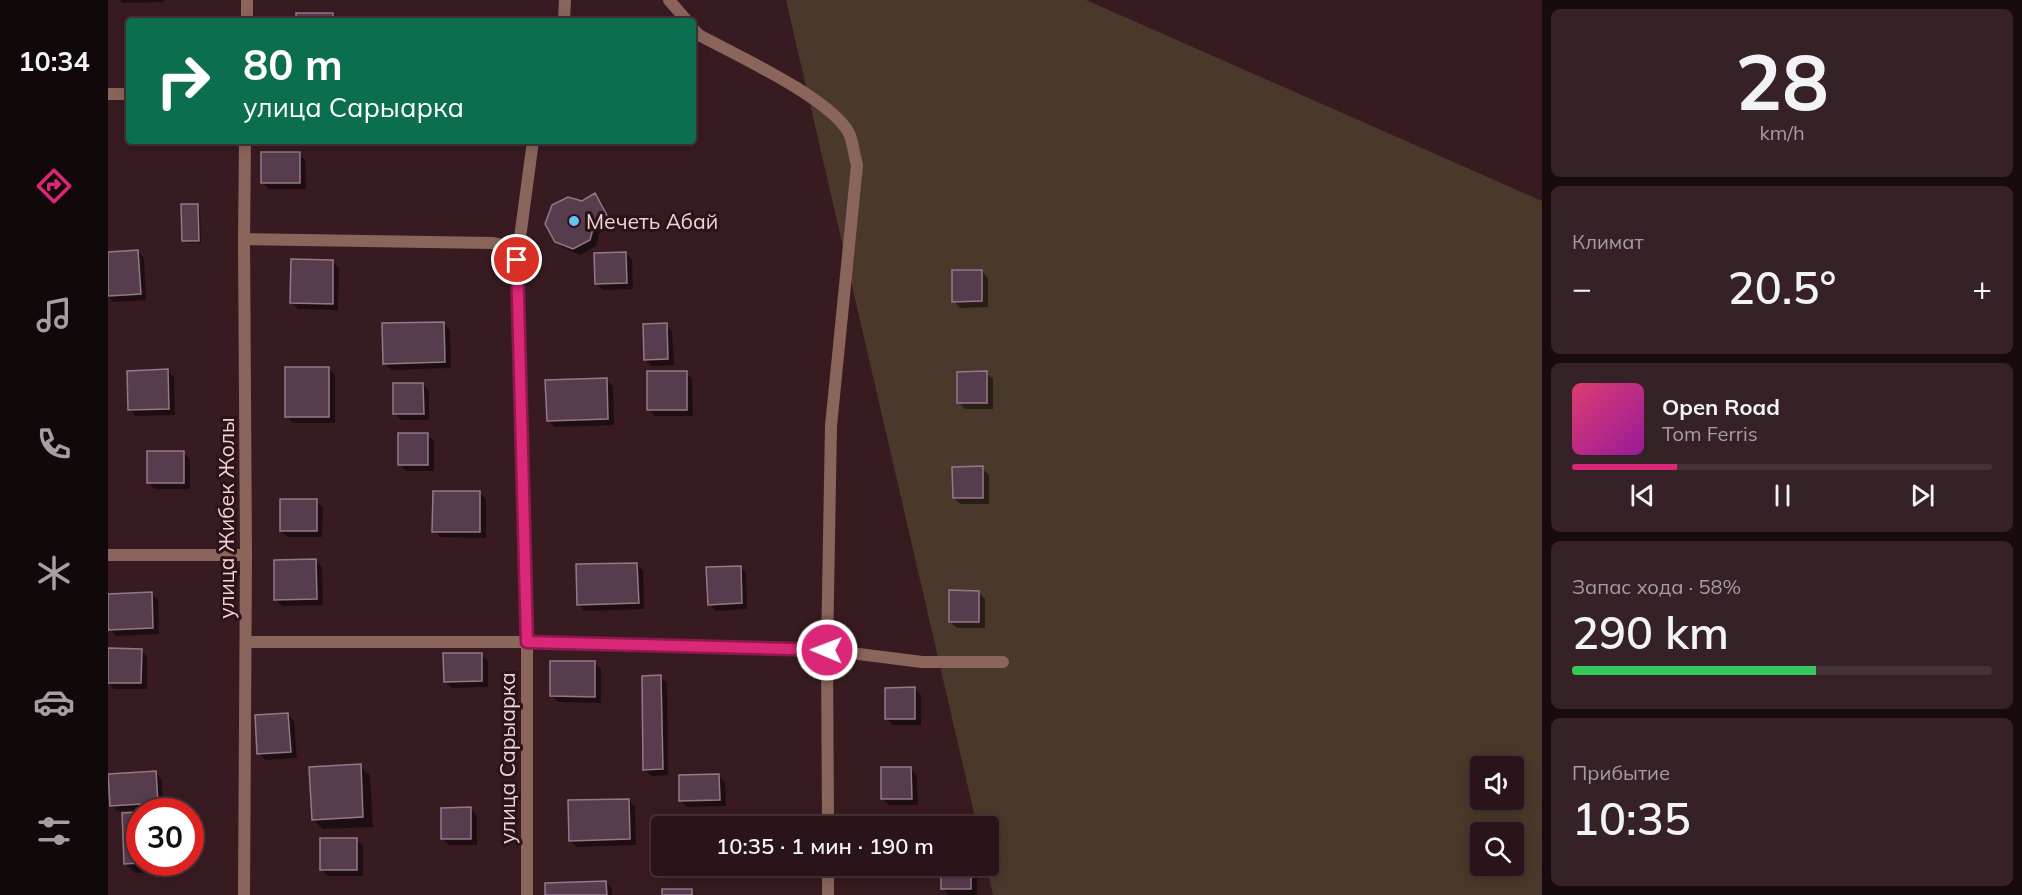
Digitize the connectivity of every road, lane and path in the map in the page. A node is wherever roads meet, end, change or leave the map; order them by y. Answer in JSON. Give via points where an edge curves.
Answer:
{"nodes":[{"id":1,"x":247,"y":0,"type":"edge"},
{"id":2,"x":565,"y":0,"type":"edge"},
{"id":3,"x":669,"y":0,"type":"edge"},
{"id":4,"x":246,"y":18,"type":"edge"},
{"id":5,"x":564,"y":18,"type":"edge"},
{"id":6,"x":684,"y":18,"type":"edge"},
{"id":7,"x":696,"y":32,"type":"edge"},
{"id":8,"x":108,"y":94,"type":"edge"},
{"id":9,"x":126,"y":94,"type":"edge"},
{"id":10,"x":245,"y":144,"type":"edge"},
{"id":11,"x":533,"y":144,"type":"edge"},
{"id":12,"x":244,"y":239,"type":"junction"},
{"id":13,"x":517,"y":260,"type":"junction"},
{"id":14,"x":108,"y":555,"type":"edge"},
{"id":15,"x":246,"y":555,"type":"junction"},
{"id":16,"x":246,"y":642,"type":"junction"},
{"id":17,"x":527,"y":642,"type":"junction"},
{"id":18,"x":827,"y":650,"type":"junction"},
{"id":19,"x":1003,"y":662,"type":"dead end"},
{"id":20,"x":828,"y":816,"type":"edge"},
{"id":21,"x":828,"y":876,"type":"edge"},
{"id":22,"x":244,"y":895,"type":"edge"},
{"id":23,"x":527,"y":895,"type":"edge"},
{"id":24,"x":828,"y":895,"type":"edge"}],
"edges":[{"from":1,"to":4,"type":"street"},
{"from":2,"to":5,"type":"street"},
{"from":3,"to":6,"type":"street"},
{"from":7,"to":18,"type":"street","via":[[795,87],[836,115],[849,134],[857,165],[831,426]]},
{"from":8,"to":9,"type":"street"},
{"from":10,"to":12,"type":"street","name":"улица Жибек Жолы"},
{"from":11,"to":13,"type":"street","name":"улица Сарыарка"},
{"from":12,"to":13,"type":"street","via":[[492,243],[507,246]]},
{"from":12,"to":15,"type":"street","name":"улица Жибек Жолы"},
{"from":13,"to":17,"type":"street","name":"улица Сарыарка"},
{"from":14,"to":15,"type":"street"},
{"from":15,"to":16,"type":"street","name":"улица Жибек Жолы"},
{"from":16,"to":17,"type":"street"},
{"from":16,"to":22,"type":"street","name":"улица Жибек Жолы"},
{"from":17,"to":18,"type":"street"},
{"from":17,"to":23,"type":"street","name":"улица Сарыарка"},
{"from":18,"to":19,"type":"street","via":[[922,662]]},
{"from":18,"to":20,"type":"street"},
{"from":21,"to":24,"type":"street"}]}
